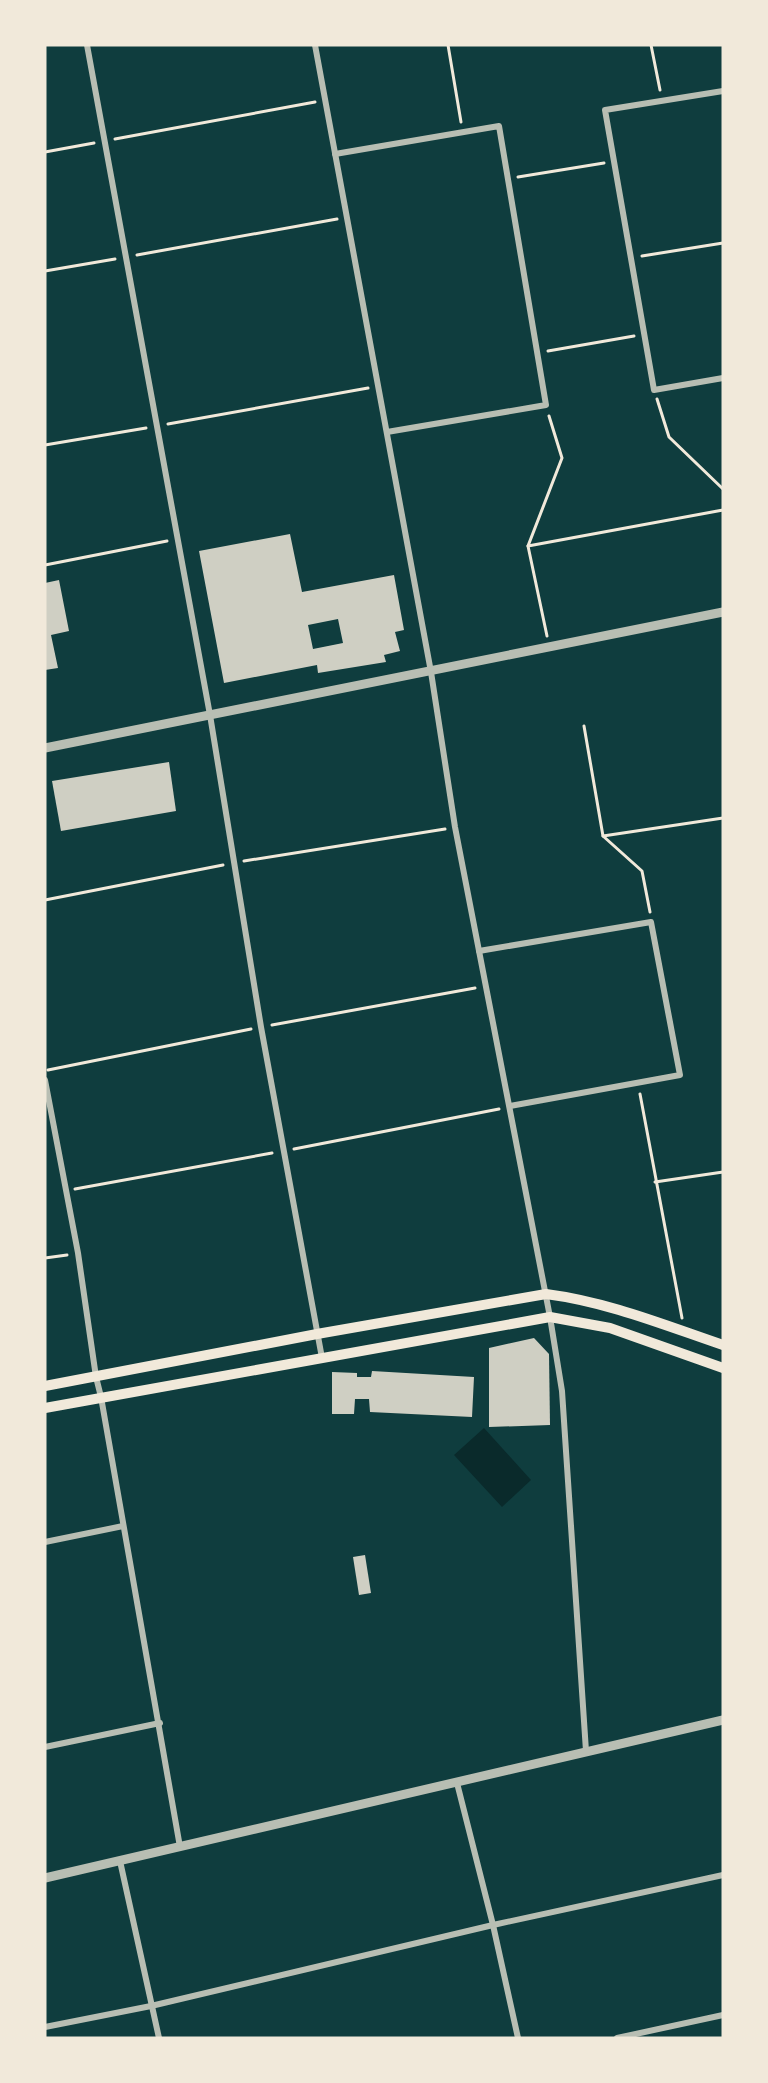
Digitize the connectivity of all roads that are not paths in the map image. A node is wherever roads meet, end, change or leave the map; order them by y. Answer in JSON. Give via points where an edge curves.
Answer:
{"nodes":[{"id":1,"x":87,"y":45,"type":"edge"},
{"id":2,"x":315,"y":45,"type":"edge"},
{"id":3,"x":723,"y":91,"type":"edge"},
{"id":4,"x":335,"y":154,"type":"junction"},
{"id":5,"x":723,"y":378,"type":"edge"},
{"id":6,"x":387,"y":432,"type":"junction"},
{"id":7,"x":723,"y":612,"type":"edge"},
{"id":8,"x":431,"y":672,"type":"junction"},
{"id":9,"x":210,"y":715,"type":"junction"},
{"id":10,"x":45,"y":748,"type":"edge"},
{"id":11,"x":479,"y":951,"type":"junction"},
{"id":12,"x":45,"y":1080,"type":"edge"},
{"id":13,"x":510,"y":1106,"type":"junction"},
{"id":14,"x":546,"y":1294,"type":"junction"},
{"id":15,"x":550,"y":1317,"type":"junction"},
{"id":16,"x":317,"y":1334,"type":"junction"},
{"id":17,"x":723,"y":1345,"type":"edge"},
{"id":18,"x":322,"y":1358,"type":"junction"},
{"id":19,"x":723,"y":1368,"type":"edge"},
{"id":20,"x":96,"y":1377,"type":"junction"},
{"id":21,"x":45,"y":1386,"type":"edge"},
{"id":22,"x":101,"y":1397,"type":"junction"},
{"id":23,"x":45,"y":1408,"type":"edge"},
{"id":24,"x":123,"y":1526,"type":"junction"},
{"id":25,"x":45,"y":1542,"type":"edge"},
{"id":26,"x":723,"y":1720,"type":"edge"},
{"id":27,"x":160,"y":1723,"type":"junction"},
{"id":28,"x":45,"y":1746,"type":"edge"},
{"id":29,"x":586,"y":1751,"type":"junction"},
{"id":30,"x":457,"y":1783,"type":"junction"},
{"id":31,"x":180,"y":1847,"type":"junction"},
{"id":32,"x":120,"y":1860,"type":"junction"},
{"id":33,"x":723,"y":1875,"type":"edge"},
{"id":34,"x":45,"y":1878,"type":"edge"},
{"id":35,"x":493,"y":1925,"type":"junction"},
{"id":36,"x":151,"y":2006,"type":"junction"},
{"id":37,"x":723,"y":2015,"type":"edge"},
{"id":38,"x":45,"y":2027,"type":"edge"},
{"id":39,"x":159,"y":2038,"type":"edge"},
{"id":40,"x":518,"y":2038,"type":"edge"},
{"id":41,"x":617,"y":2038,"type":"edge"}],
"edges":[{"from":1,"to":9,"type":"street"},
{"from":2,"to":4,"type":"street"},
{"from":3,"to":5,"type":"street","via":[[605,110],[654,390]]},
{"from":4,"to":6,"type":"street"},
{"from":4,"to":6,"type":"street","via":[[499,126],[509,178],[546,405]]},
{"from":6,"to":8,"type":"street"},
{"from":7,"to":8,"type":"street"},
{"from":8,"to":9,"type":"street"},
{"from":8,"to":11,"type":"street"},
{"from":9,"to":10,"type":"street"},
{"from":9,"to":16,"type":"street"},
{"from":11,"to":13,"type":"street"},
{"from":11,"to":13,"type":"street","via":[[651,922],[680,1075]]},
{"from":12,"to":20,"type":"street","via":[[78,1253]]},
{"from":13,"to":14,"type":"street"},
{"from":14,"to":15,"type":"street"},
{"from":14,"to":16,"type":"main road"},
{"from":14,"to":17,"type":"main road","via":[[614,1307]]},
{"from":15,"to":18,"type":"main road"},
{"from":15,"to":19,"type":"main road","via":[[610,1328]]},
{"from":15,"to":29,"type":"street","via":[[562,1391]]},
{"from":16,"to":18,"type":"street"},
{"from":16,"to":20,"type":"main road"},
{"from":18,"to":22,"type":"main road"},
{"from":20,"to":21,"type":"main road"},
{"from":20,"to":22,"type":"street"},
{"from":22,"to":23,"type":"main road"},
{"from":22,"to":24,"type":"street"},
{"from":24,"to":25,"type":"street"},
{"from":24,"to":27,"type":"street"},
{"from":26,"to":29,"type":"street"},
{"from":27,"to":28,"type":"street"},
{"from":27,"to":31,"type":"street"},
{"from":29,"to":30,"type":"street"},
{"from":30,"to":31,"type":"street"},
{"from":30,"to":35,"type":"street"},
{"from":31,"to":32,"type":"street"},
{"from":32,"to":34,"type":"street"},
{"from":32,"to":36,"type":"street"},
{"from":33,"to":35,"type":"street"},
{"from":35,"to":36,"type":"street"},
{"from":35,"to":40,"type":"street"},
{"from":36,"to":38,"type":"street"},
{"from":36,"to":39,"type":"street"},
{"from":37,"to":41,"type":"street"}]}
